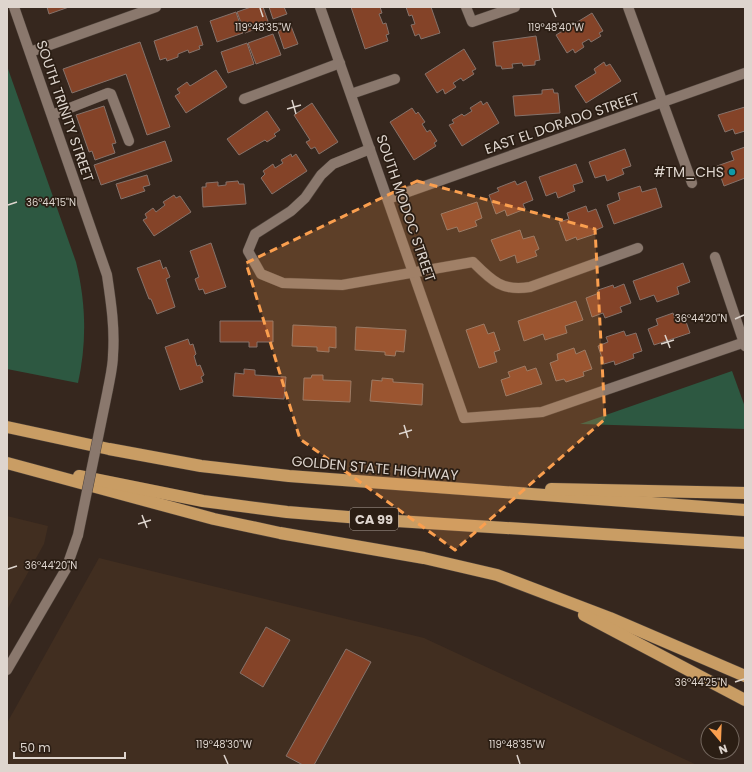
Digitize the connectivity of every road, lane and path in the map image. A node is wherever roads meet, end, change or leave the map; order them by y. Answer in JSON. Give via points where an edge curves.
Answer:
{"nodes":[{"id":1,"x":14,"y":7,"type":"edge"},
{"id":2,"x":156,"y":7,"type":"edge"},
{"id":3,"x":320,"y":7,"type":"edge"},
{"id":4,"x":466,"y":7,"type":"edge"},
{"id":5,"x":515,"y":7,"type":"edge"},
{"id":6,"x":628,"y":7,"type":"edge"},
{"id":7,"x":30,"y":52,"type":"junction"},
{"id":8,"x":340,"y":63,"type":"junction"},
{"id":9,"x":745,"y":73,"type":"edge"},
{"id":10,"x":395,"y":79,"type":"dead end"},
{"id":11,"x":351,"y":94,"type":"junction"},
{"id":12,"x":244,"y":99,"type":"dead end"},
{"id":13,"x":663,"y":102,"type":"junction"},
{"id":14,"x":52,"y":115,"type":"junction"},
{"id":15,"x":129,"y":141,"type":"dead end"},
{"id":16,"x":370,"y":149,"type":"junction"},
{"id":17,"x":692,"y":183,"type":"dead end"},
{"id":18,"x":388,"y":199,"type":"junction"},
{"id":19,"x":638,"y":248,"type":"dead end"},
{"id":20,"x":715,"y":257,"type":"dead end"},
{"id":21,"x":413,"y":272,"type":"junction"},
{"id":22,"x":745,"y":343,"type":"edge"},
{"id":23,"x":7,"y":427,"type":"edge"},
{"id":24,"x":7,"y":462,"type":"edge"},
{"id":25,"x":404,"y":486,"type":"junction"},
{"id":26,"x":745,"y":493,"type":"edge"},
{"id":27,"x":745,"y":510,"type":"edge"},
{"id":28,"x":745,"y":543,"type":"edge"},
{"id":29,"x":538,"y":589,"type":"junction"},
{"id":30,"x":7,"y":670,"type":"edge"},
{"id":31,"x":745,"y":676,"type":"edge"},
{"id":32,"x":745,"y":700,"type":"edge"}],
"edges":[{"from":1,"to":7,"type":"street","name":"SOUTH TRINITY STREET"},
{"from":2,"to":7,"type":"street"},
{"from":3,"to":8,"type":"street","name":"SOUTH MODOC STREET"},
{"from":4,"to":5,"type":"street","via":[[472,22]]},
{"from":6,"to":13,"type":"street"},
{"from":7,"to":14,"type":"street","name":"SOUTH TRINITY STREET"},
{"from":8,"to":11,"type":"street","name":"SOUTH MODOC STREET"},
{"from":8,"to":12,"type":"street"},
{"from":9,"to":13,"type":"street","name":"EAST EL DORADO STREET"},
{"from":10,"to":11,"type":"street"},
{"from":11,"to":16,"type":"street","name":"SOUTH MODOC STREET"},
{"from":13,"to":17,"type":"street"},
{"from":13,"to":18,"type":"street","name":"EAST EL DORADO STREET"},
{"from":14,"to":15,"type":"street","via":[[111,94]]},
{"from":14,"to":30,"type":"street","name":"SOUTH TRINITY STREET","bridge":true,"via":[[107,275],[112,307],[114,355],[78,535],[66,569]]},
{"from":16,"to":18,"type":"street","name":"SOUTH MODOC STREET"},
{"from":16,"to":21,"type":"street","via":[[333,164],[321,175],[305,198],[255,234],[248,251],[261,274],[284,283],[342,285]]},
{"from":18,"to":21,"type":"street","name":"SOUTH MODOC STREET"},
{"from":19,"to":21,"type":"street","via":[[518,289],[504,287],[489,278],[473,262]]},
{"from":20,"to":22,"type":"street"},
{"from":21,"to":22,"type":"street","name":"SOUTH MODOC STREET","via":[[464,418],[542,412]]},
{"from":23,"to":25,"type":"highway","name":"GOLDEN STATE HIGHWAY","via":[[109,450],[201,466]]},
{"from":24,"to":28,"type":"highway","number":"CA 99","via":[[203,501],[287,512]]},
{"from":24,"to":29,"type":"highway","via":[[214,519],[424,558],[497,575]]},
{"from":25,"to":26,"type":"highway"},
{"from":25,"to":27,"type":"highway","name":"GOLDEN STATE HIGHWAY"},
{"from":29,"to":31,"type":"highway"},
{"from":29,"to":32,"type":"highway"}]}
